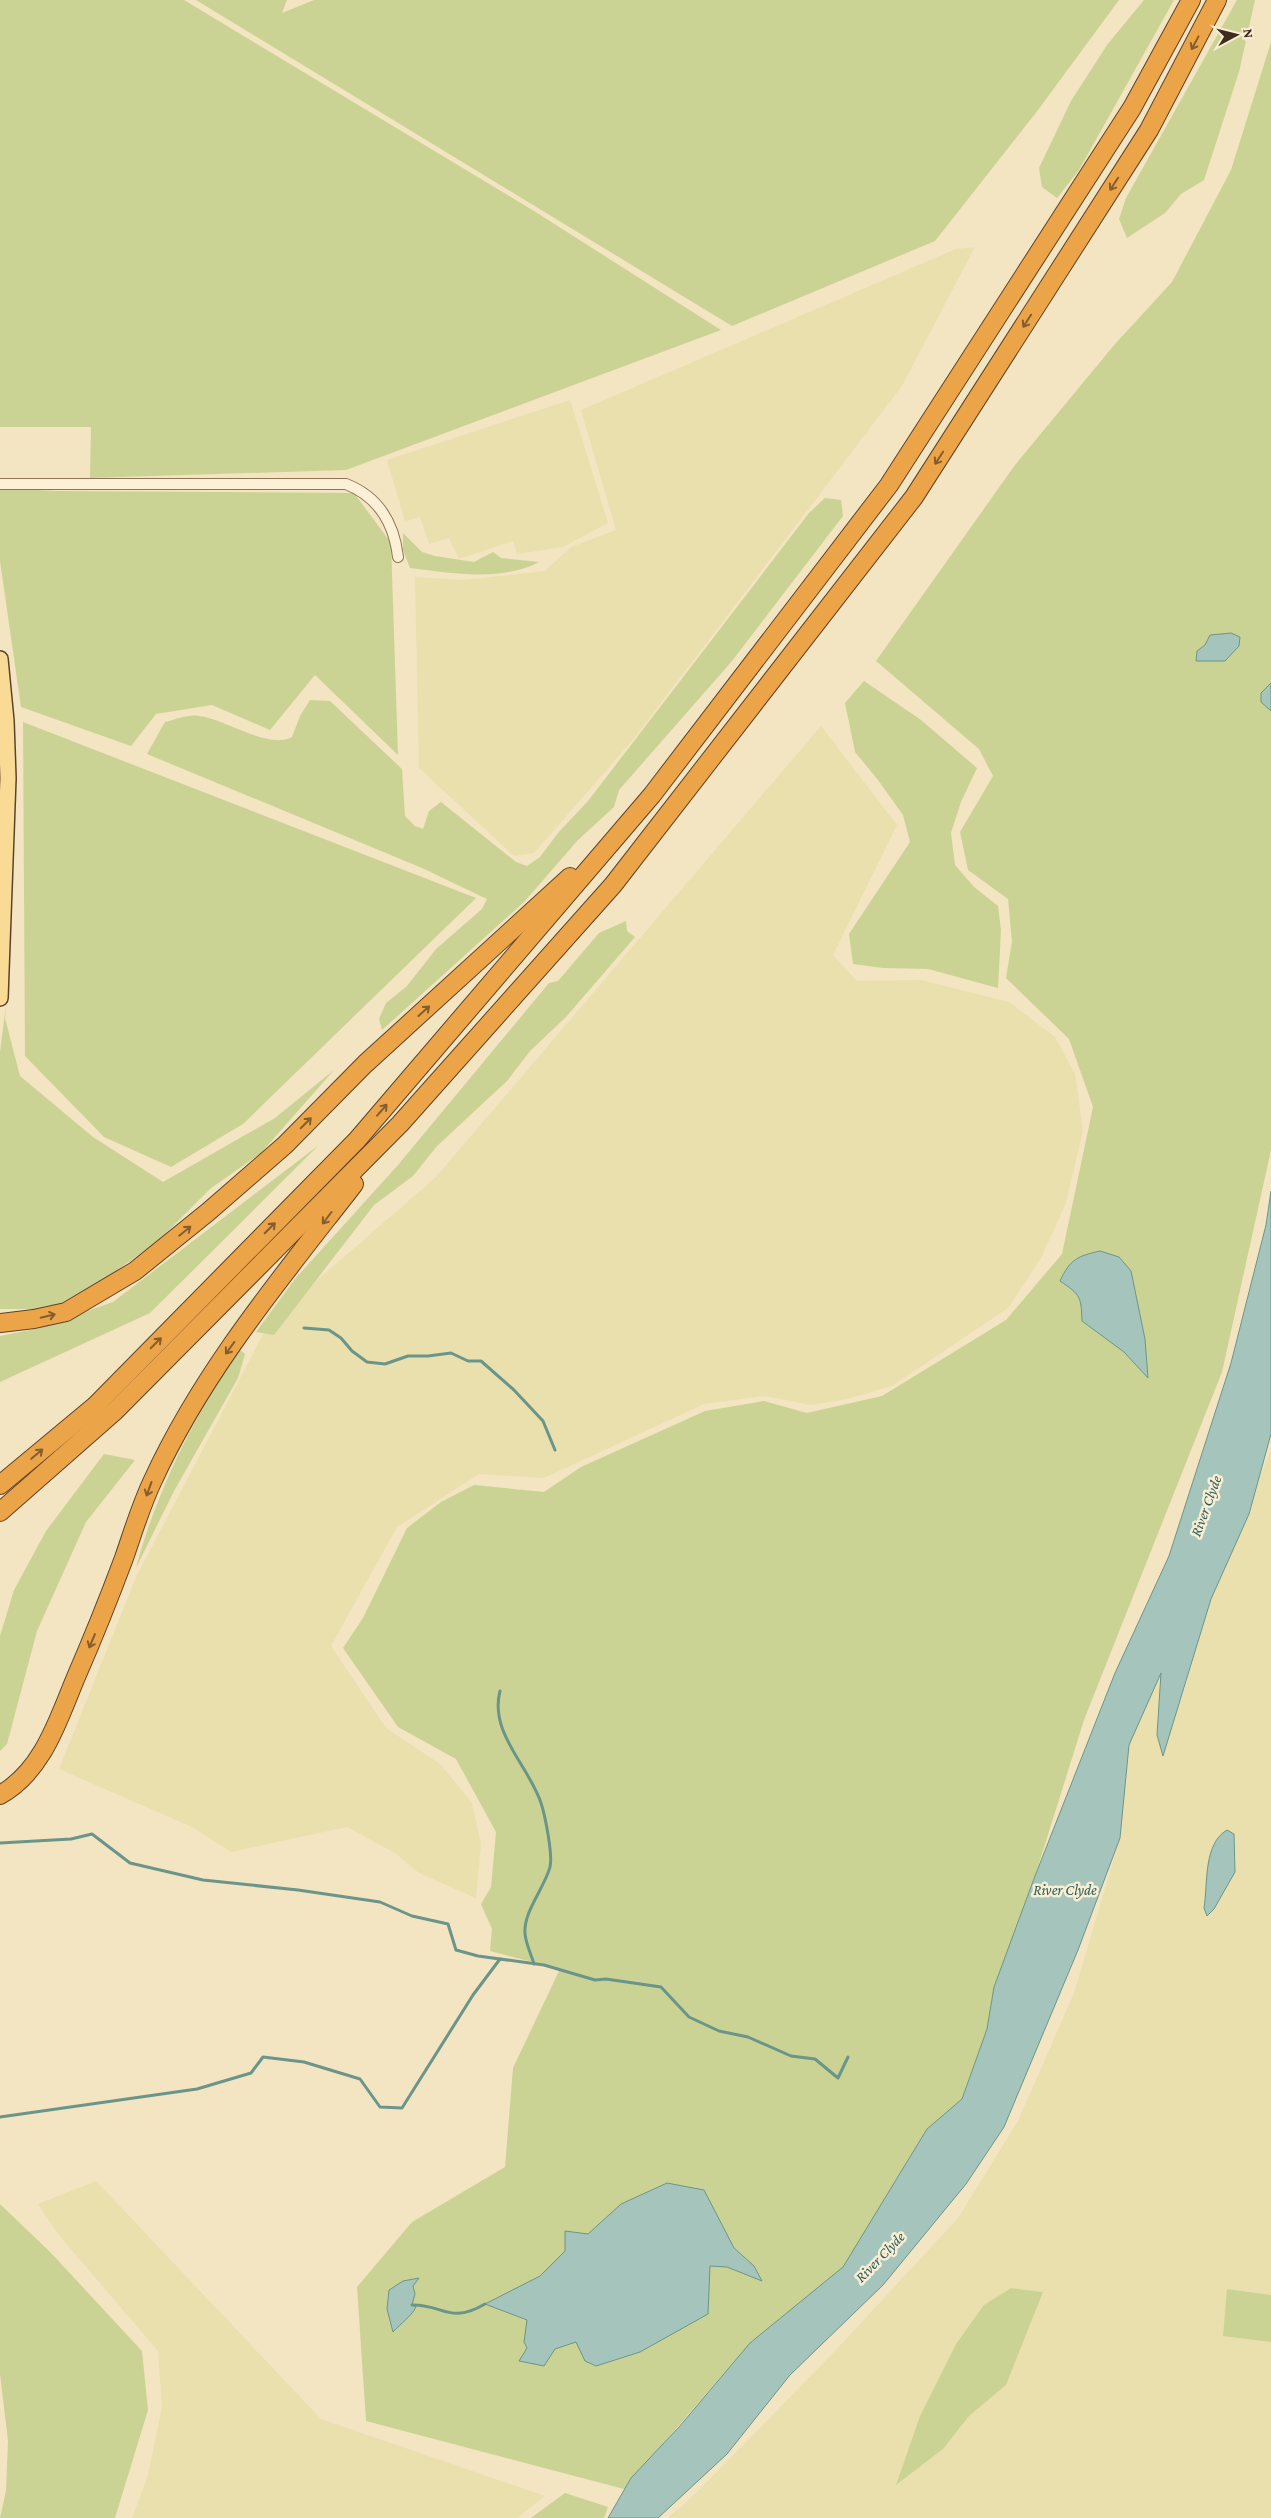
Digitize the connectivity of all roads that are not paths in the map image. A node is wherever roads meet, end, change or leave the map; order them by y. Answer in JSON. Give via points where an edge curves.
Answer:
{"nodes":[{"id":1,"x":1190,"y":0,"type":"edge"},
{"id":2,"x":1217,"y":0,"type":"edge"},
{"id":3,"x":0,"y":484,"type":"edge"},
{"id":4,"x":398,"y":557,"type":"dead end"},
{"id":5,"x":0,"y":659,"type":"edge"},
{"id":6,"x":4,"y":777,"type":"edge"},
{"id":7,"x":627,"y":826,"type":"junction"},
{"id":8,"x":5,"y":903,"type":"junction"},
{"id":9,"x":0,"y":930,"type":"edge"},
{"id":10,"x":0,"y":998,"type":"edge"},
{"id":11,"x":400,"y":1124,"type":"junction"},
{"id":12,"x":0,"y":1323,"type":"edge"},
{"id":13,"x":0,"y":1485,"type":"edge"},
{"id":14,"x":0,"y":1512,"type":"edge"},
{"id":15,"x":0,"y":1795,"type":"edge"}],
"edges":[{"from":1,"to":7,"type":"highway","via":[[1132,108],[889,484]]},
{"from":2,"to":11,"type":"highway","one_way":true,"via":[[1149,130],[914,497],[613,885]]},
{"from":3,"to":4,"type":"street","via":[[346,484],[363,490],[387,516]]},
{"from":5,"to":6,"type":"main road","via":[[6,721]]},
{"from":6,"to":8,"type":"main road"},
{"from":12,"to":7,"type":"highway","one_way":true,"via":[[66,1312],[135,1271],[285,1145],[365,1064]]},
{"from":13,"to":7,"type":"highway","one_way":true,"via":[[94,1406],[357,1140]]},
{"from":8,"to":9,"type":"main road"},
{"from":8,"to":10,"type":"main road"},
{"from":11,"to":14,"type":"highway","via":[[115,1411]]},
{"from":11,"to":15,"type":"highway","one_way":true,"via":[[266,1298],[200,1390],[152,1481],[105,1610],[53,1732],[32,1768],[15,1786]]}]}
